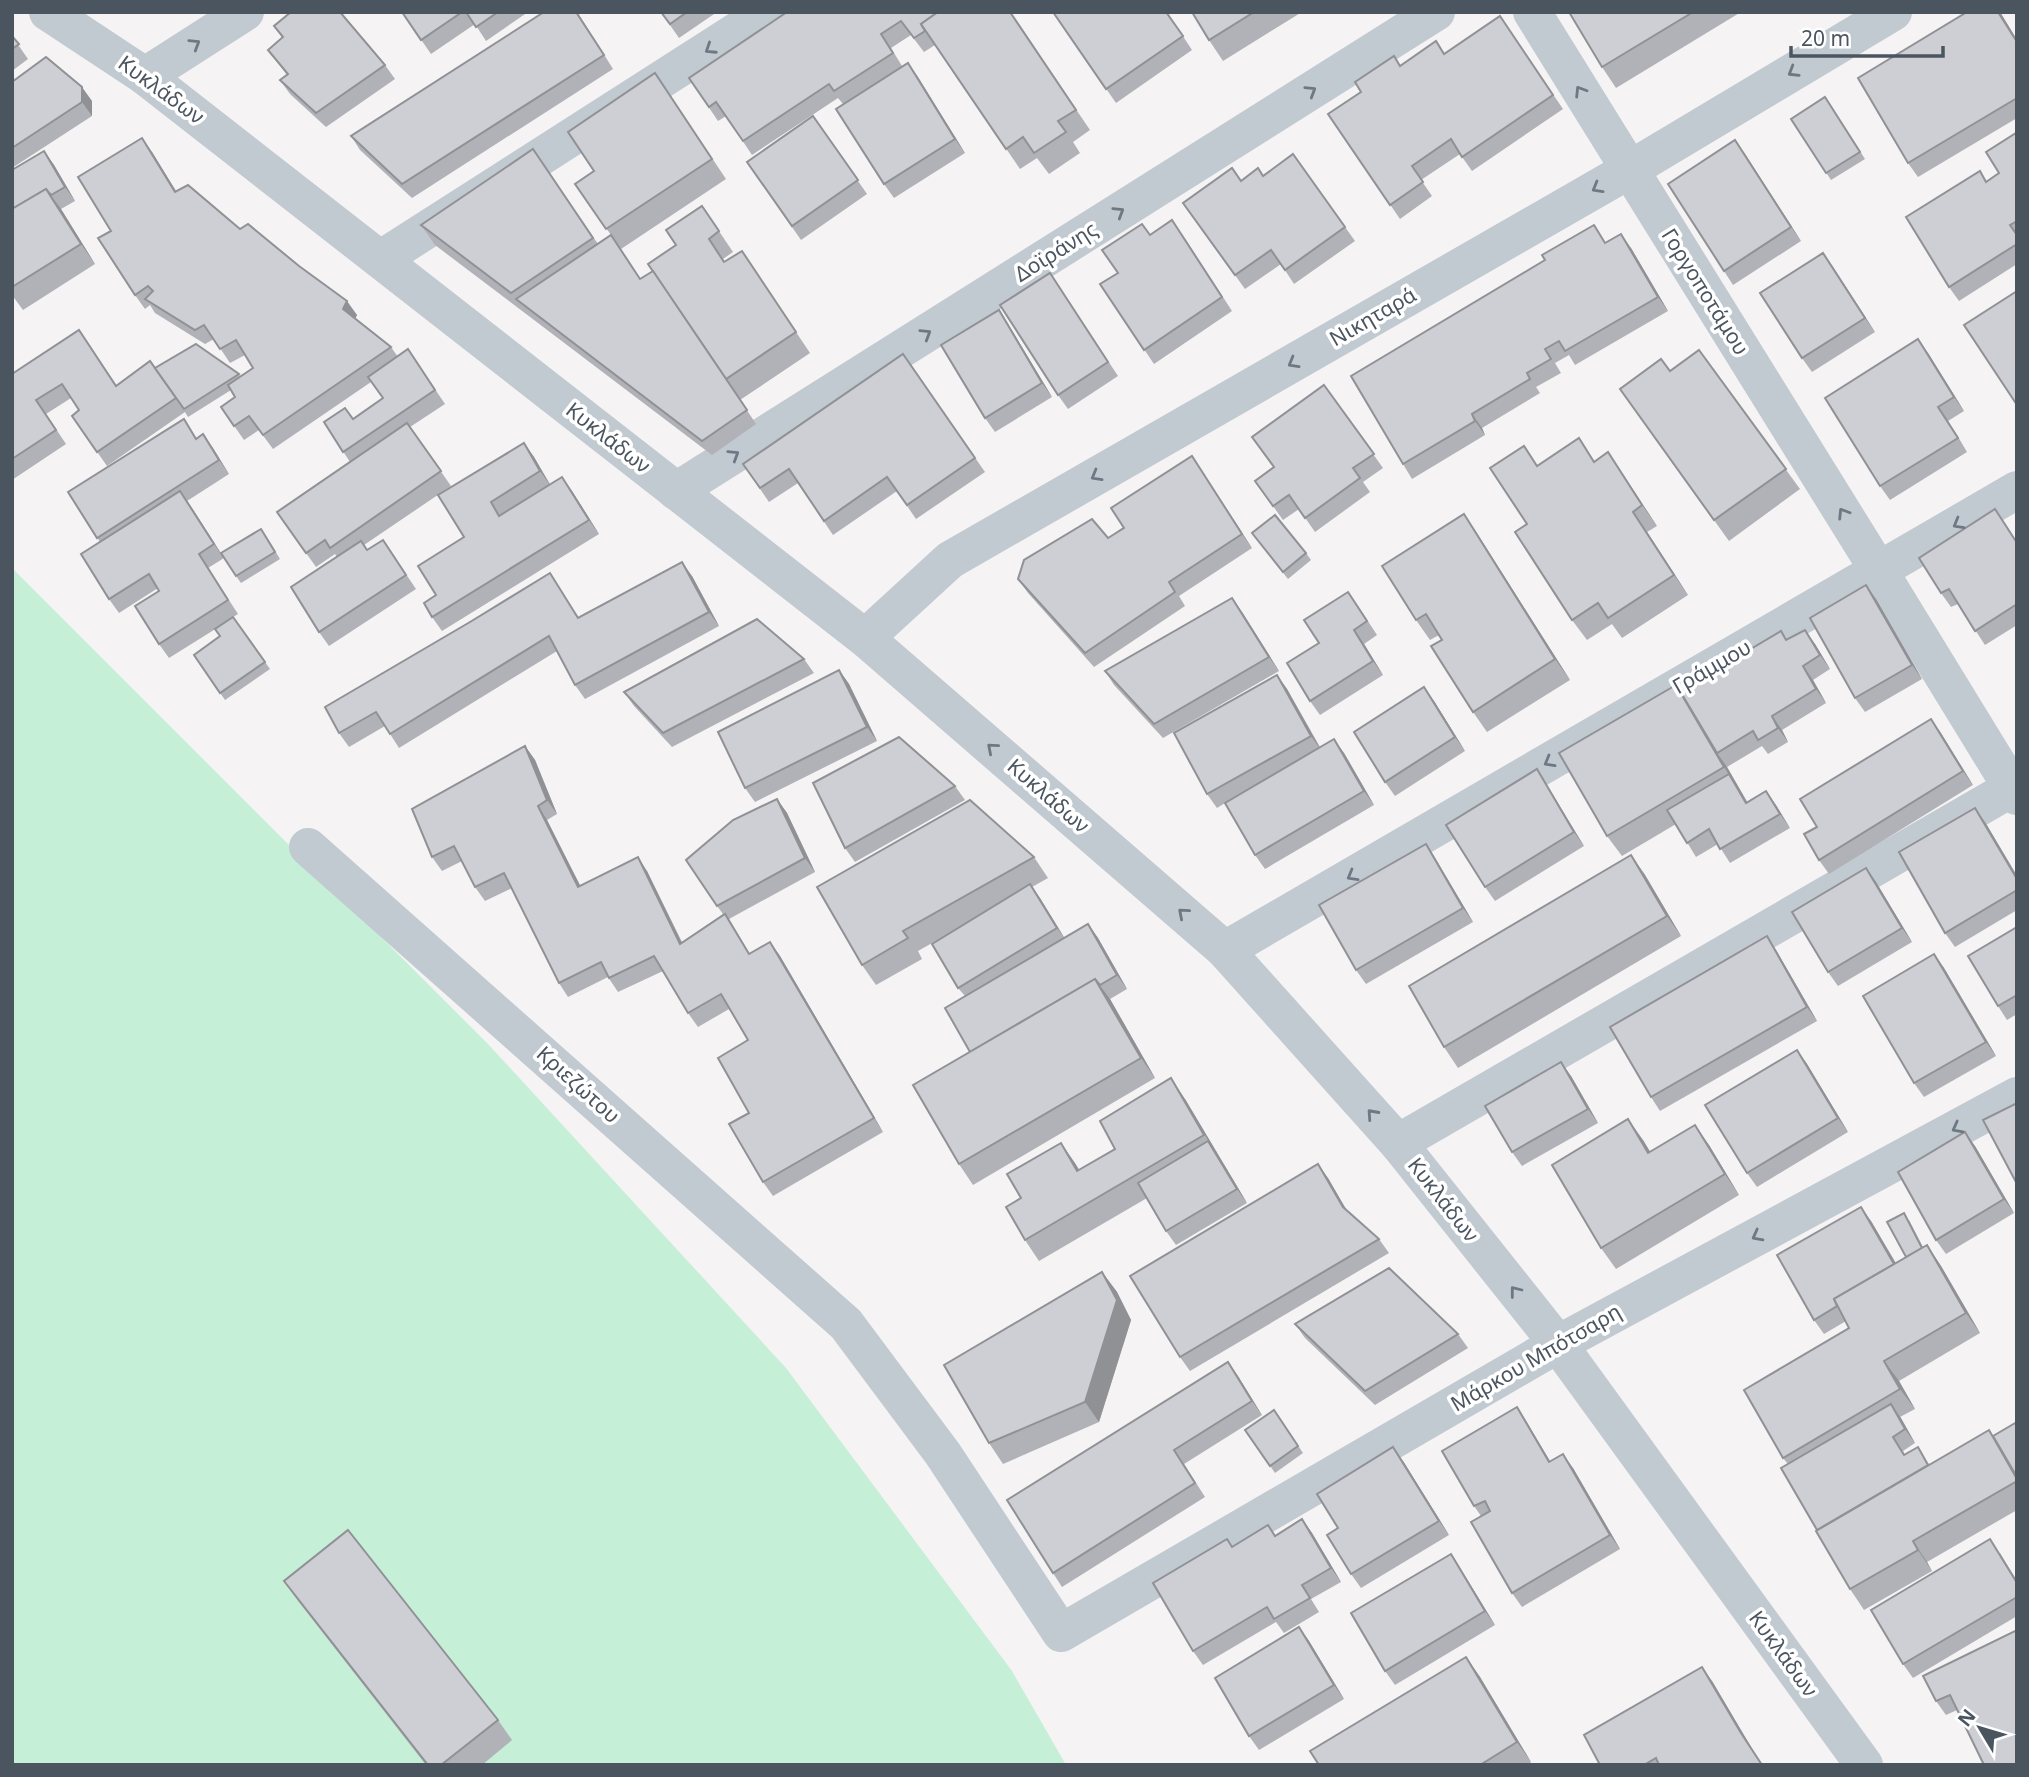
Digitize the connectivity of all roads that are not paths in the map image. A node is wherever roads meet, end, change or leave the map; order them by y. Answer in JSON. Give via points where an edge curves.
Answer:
{"nodes":[{"id":1,"x":48,"y":12,"type":"edge"},
{"id":2,"x":245,"y":12,"type":"edge"},
{"id":3,"x":767,"y":12,"type":"edge"},
{"id":4,"x":1436,"y":12,"type":"edge"},
{"id":5,"x":1532,"y":12,"type":"edge"},
{"id":6,"x":1893,"y":12,"type":"edge"},
{"id":7,"x":145,"y":76,"type":"junction"},
{"id":8,"x":1629,"y":170,"type":"junction"},
{"id":9,"x":381,"y":259,"type":"junction"},
{"id":10,"x":2017,"y":490,"type":"edge"},
{"id":11,"x":676,"y":491,"type":"junction"},
{"id":12,"x":1879,"y":570,"type":"junction"},
{"id":13,"x":865,"y":638,"type":"junction"},
{"id":14,"x":2014,"y":792,"type":"edge"},
{"id":15,"x":308,"y":847,"type":"dead end"},
{"id":16,"x":1224,"y":950,"type":"junction"},
{"id":17,"x":2017,"y":1096,"type":"edge"},
{"id":18,"x":1398,"y":1143,"type":"junction"},
{"id":19,"x":1558,"y":1344,"type":"junction"},
{"id":20,"x":1061,"y":1633,"type":"joint"},
{"id":21,"x":1864,"y":1765,"type":"edge"}],
"edges":[{"from":1,"to":7,"type":"street","name":"Κυκλάδων"},
{"from":7,"to":2,"type":"street","one_way":true},
{"from":3,"to":9,"type":"street","one_way":true},
{"from":11,"to":4,"type":"street","name":"Δοϊράνης","one_way":true},
{"from":8,"to":5,"type":"street","name":"Γοργοποτάμου","one_way":true},
{"from":6,"to":8,"type":"street","name":"Νικηταρά","one_way":true},
{"from":7,"to":9,"type":"street","name":"Κυκλάδων"},
{"from":12,"to":8,"type":"street","name":"Γοργοποτάμου","one_way":true},
{"from":8,"to":13,"type":"street","name":"Νικηταρά","one_way":true,"via":[[950,560]]},
{"from":9,"to":11,"type":"street","name":"Κυκλάδων"},
{"from":10,"to":12,"type":"street","name":"Γράμμου","one_way":true},
{"from":11,"to":13,"type":"street","name":"Κυκλάδων"},
{"from":12,"to":14,"type":"street","name":"Γοργοποτάμου"},
{"from":12,"to":16,"type":"street","name":"Γράμμου","one_way":true},
{"from":16,"to":13,"type":"street","name":"Κυκλάδων","one_way":true},
{"from":14,"to":18,"type":"street"},
{"from":15,"to":20,"type":"street","name":"Κριεζώτου","via":[[846,1324],[943,1454]]},
{"from":18,"to":16,"type":"street","name":"Κυκλάδων","one_way":true},
{"from":17,"to":19,"type":"street","name":"Μάρκου Μπότσαρη","one_way":true},
{"from":19,"to":18,"type":"street","name":"Κυκλάδων","one_way":true},
{"from":19,"to":20,"type":"street","name":"Μάρκου Μπότσαρη"},
{"from":19,"to":21,"type":"street","name":"Κυκλάδων"}]}
